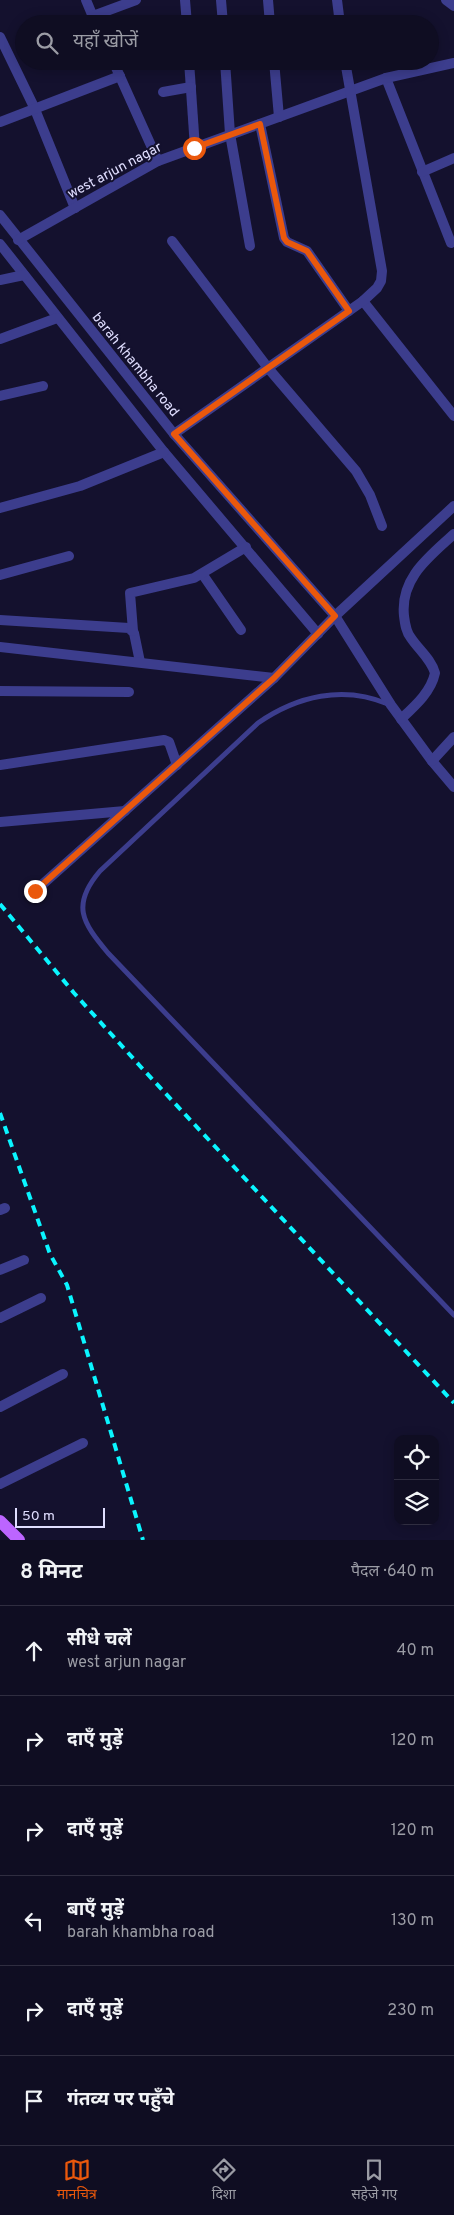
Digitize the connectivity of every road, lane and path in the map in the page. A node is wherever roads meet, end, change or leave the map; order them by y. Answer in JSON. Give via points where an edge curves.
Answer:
{"nodes":[{"id":1,"x":86,"y":0,"type":"edge"},
{"id":2,"x":136,"y":0,"type":"edge"},
{"id":3,"x":186,"y":0,"type":"edge"},
{"id":4,"x":221,"y":0,"type":"edge"},
{"id":5,"x":268,"y":0,"type":"edge"},
{"id":6,"x":337,"y":0,"type":"edge"},
{"id":7,"x":446,"y":0,"type":"edge"},
{"id":8,"x":454,"y":6,"type":"edge"},
{"id":9,"x":92,"y":15,"type":"edge"},
{"id":10,"x":104,"y":15,"type":"edge"},
{"id":11,"x":187,"y":15,"type":"edge"},
{"id":12,"x":222,"y":15,"type":"edge"},
{"id":13,"x":269,"y":15,"type":"edge"},
{"id":14,"x":339,"y":15,"type":"edge"},
{"id":15,"x":0,"y":37,"type":"edge"},
{"id":16,"x":454,"y":62,"type":"edge"},
{"id":17,"x":439,"y":66,"type":"edge"},
{"id":18,"x":15,"y":68,"type":"edge"},
{"id":19,"x":16,"y":70,"type":"edge"},
{"id":20,"x":117,"y":70,"type":"edge"},
{"id":21,"x":190,"y":70,"type":"edge"},
{"id":22,"x":226,"y":70,"type":"edge"},
{"id":23,"x":275,"y":70,"type":"edge"},
{"id":24,"x":345,"y":70,"type":"edge"},
{"id":25,"x":420,"y":70,"type":"edge"},
{"id":26,"x":120,"y":76,"type":"junction"},
{"id":27,"x":386,"y":78,"type":"junction"},
{"id":28,"x":191,"y":87,"type":"junction"},
{"id":29,"x":163,"y":92,"type":"dead end"},
{"id":30,"x":345,"y":93,"type":"junction"},
{"id":31,"x":34,"y":108,"type":"junction"},
{"id":32,"x":279,"y":117,"type":"junction"},
{"id":33,"x":0,"y":122,"type":"edge"},
{"id":34,"x":260,"y":124,"type":"junction"},
{"id":35,"x":230,"y":134,"type":"junction"},
{"id":36,"x":194,"y":148,"type":"junction"},
{"id":37,"x":454,"y":158,"type":"edge"},
{"id":38,"x":158,"y":161,"type":"junction"},
{"id":39,"x":422,"y":172,"type":"junction"},
{"id":40,"x":75,"y":208,"type":"junction"},
{"id":41,"x":0,"y":215,"type":"edge"},
{"id":42,"x":18,"y":240,"type":"junction"},
{"id":43,"x":172,"y":241,"type":"dead end"},
{"id":44,"x":0,"y":244,"type":"edge"},
{"id":45,"x":451,"y":244,"type":"dead end"},
{"id":46,"x":250,"y":246,"type":"dead end"},
{"id":47,"x":24,"y":275,"type":"junction"},
{"id":48,"x":0,"y":280,"type":"edge"},
{"id":49,"x":363,"y":301,"type":"junction"},
{"id":50,"x":349,"y":311,"type":"junction"},
{"id":51,"x":58,"y":318,"type":"junction"},
{"id":52,"x":0,"y":340,"type":"edge"},
{"id":53,"x":268,"y":368,"type":"junction"},
{"id":54,"x":43,"y":386,"type":"dead end"},
{"id":55,"x":0,"y":396,"type":"edge"},
{"id":56,"x":454,"y":416,"type":"edge"},
{"id":57,"x":174,"y":434,"type":"junction"},
{"id":58,"x":164,"y":452,"type":"junction"},
{"id":59,"x":454,"y":506,"type":"edge"},
{"id":60,"x":0,"y":508,"type":"edge"},
{"id":61,"x":382,"y":526,"type":"dead end"},
{"id":62,"x":454,"y":534,"type":"edge"},
{"id":63,"x":246,"y":547,"type":"junction"},
{"id":64,"x":69,"y":556,"type":"dead end"},
{"id":65,"x":0,"y":574,"type":"edge"},
{"id":66,"x":203,"y":575,"type":"junction"},
{"id":67,"x":335,"y":616,"type":"junction"},
{"id":68,"x":0,"y":620,"type":"edge"},
{"id":69,"x":241,"y":630,"type":"dead end"},
{"id":70,"x":133,"y":631,"type":"junction"},
{"id":71,"x":318,"y":634,"type":"junction"},
{"id":72,"x":0,"y":647,"type":"edge"},
{"id":73,"x":140,"y":662,"type":"junction"},
{"id":74,"x":274,"y":678,"type":"junction"},
{"id":75,"x":0,"y":691,"type":"edge"},
{"id":76,"x":129,"y":692,"type":"dead end"},
{"id":77,"x":391,"y":705,"type":"junction"},
{"id":78,"x":401,"y":719,"type":"junction"},
{"id":79,"x":454,"y":737,"type":"edge"},
{"id":80,"x":432,"y":761,"type":"junction"},
{"id":81,"x":0,"y":765,"type":"edge"},
{"id":82,"x":177,"y":765,"type":"junction"},
{"id":83,"x":454,"y":787,"type":"edge"},
{"id":84,"x":125,"y":811,"type":"junction"},
{"id":85,"x":0,"y":822,"type":"edge"},
{"id":86,"x":35,"y":891,"type":"dead end"},
{"id":87,"x":24,"y":1260,"type":"dead end"},
{"id":88,"x":0,"y":1270,"type":"edge"},
{"id":89,"x":41,"y":1298,"type":"dead end"},
{"id":90,"x":454,"y":1316,"type":"edge"},
{"id":91,"x":0,"y":1318,"type":"edge"},
{"id":92,"x":63,"y":1374,"type":"dead end"},
{"id":93,"x":0,"y":1407,"type":"edge"},
{"id":94,"x":83,"y":1443,"type":"dead end"},
{"id":95,"x":0,"y":1484,"type":"edge"},
{"id":96,"x":0,"y":1521,"type":"edge"},
{"id":97,"x":19,"y":1540,"type":"edge"}],
"edges":[{"from":1,"to":9,"type":"street"},
{"from":2,"to":10,"type":"street"},
{"from":3,"to":11,"type":"street"},
{"from":4,"to":12,"type":"street"},
{"from":5,"to":13,"type":"street"},
{"from":6,"to":14,"type":"street"},
{"from":7,"to":8,"type":"street"},
{"from":15,"to":18,"type":"street"},
{"from":16,"to":17,"type":"street","name":"west arjun nagar"},
{"from":19,"to":31,"type":"street"},
{"from":20,"to":26,"type":"street"},
{"from":21,"to":28,"type":"street"},
{"from":22,"to":35,"type":"street"},
{"from":23,"to":32,"type":"street"},
{"from":24,"to":30,"type":"street"},
{"from":25,"to":27,"type":"street","name":"west arjun nagar"},
{"from":26,"to":31,"type":"street"},
{"from":26,"to":38,"type":"street"},
{"from":27,"to":30,"type":"street","name":"west arjun nagar"},
{"from":27,"to":39,"type":"street"},
{"from":28,"to":29,"type":"street"},
{"from":28,"to":36,"type":"street"},
{"from":30,"to":32,"type":"street","name":"west arjun nagar"},
{"from":30,"to":49,"type":"street","via":[[382,271],[377,288]]},
{"from":31,"to":33,"type":"street"},
{"from":31,"to":40,"type":"street"},
{"from":32,"to":34,"type":"street","name":"west arjun nagar"},
{"from":34,"to":35,"type":"street","name":"west arjun nagar"},
{"from":34,"to":50,"type":"street","via":[[284,238],[307,251]]},
{"from":35,"to":36,"type":"street","name":"west arjun nagar"},
{"from":35,"to":46,"type":"street"},
{"from":36,"to":38,"type":"street","name":"west arjun nagar"},
{"from":37,"to":39,"type":"street"},
{"from":38,"to":40,"type":"street","name":"west arjun nagar"},
{"from":39,"to":45,"type":"street"},
{"from":40,"to":42,"type":"street","name":"west arjun nagar"},
{"from":41,"to":42,"type":"street","name":"barah khambha road"},
{"from":42,"to":57,"type":"street","name":"barah khambha road"},
{"from":43,"to":53,"type":"street"},
{"from":44,"to":47,"type":"street"},
{"from":47,"to":48,"type":"street"},
{"from":47,"to":51,"type":"street"},
{"from":49,"to":50,"type":"street"},
{"from":49,"to":56,"type":"street"},
{"from":50,"to":53,"type":"street"},
{"from":51,"to":52,"type":"street"},
{"from":51,"to":58,"type":"street"},
{"from":53,"to":57,"type":"street"},
{"from":53,"to":61,"type":"street","via":[[356,471]]},
{"from":54,"to":55,"type":"street"},
{"from":57,"to":67,"type":"street","name":"barah khambha road"},
{"from":58,"to":60,"type":"street","via":[[80,486]]},
{"from":58,"to":63,"type":"street"},
{"from":59,"to":67,"type":"street"},
{"from":62,"to":78,"type":"street","via":[[418,569],[406,587],[403,606],[407,632],[435,673],[420,701]]},
{"from":63,"to":66,"type":"street"},
{"from":63,"to":71,"type":"street"},
{"from":64,"to":65,"type":"street"},
{"from":66,"to":69,"type":"street"},
{"from":66,"to":70,"type":"street","via":[[130,593]]},
{"from":67,"to":71,"type":"street"},
{"from":67,"to":77,"type":"street","name":"barah khambha road"},
{"from":68,"to":70,"type":"street","via":[[129,628]]},
{"from":70,"to":73,"type":"street"},
{"from":71,"to":74,"type":"street"},
{"from":72,"to":73,"type":"street"},
{"from":73,"to":74,"type":"street"},
{"from":74,"to":82,"type":"street"},
{"from":75,"to":76,"type":"street"},
{"from":77,"to":78,"type":"street","name":"barah khambha road"},
{"from":77,"to":90,"type":"lane","via":[[354,693],[326,694],[272,714],[258,723],[100,871],[83,896],[82,908],[89,931],[108,953]]},
{"from":78,"to":80,"type":"street","name":"barah khambha road"},
{"from":79,"to":80,"type":"street"},
{"from":80,"to":83,"type":"street","name":"barah khambha road"},
{"from":81,"to":82,"type":"street","via":[[164,740],[169,742]]},
{"from":82,"to":84,"type":"street"},
{"from":84,"to":85,"type":"street"},
{"from":84,"to":86,"type":"street"},
{"from":87,"to":88,"type":"street"},
{"from":89,"to":91,"type":"street"},
{"from":92,"to":93,"type":"street"},
{"from":94,"to":95,"type":"street"},
{"from":96,"to":97,"type":"main road"}]}
